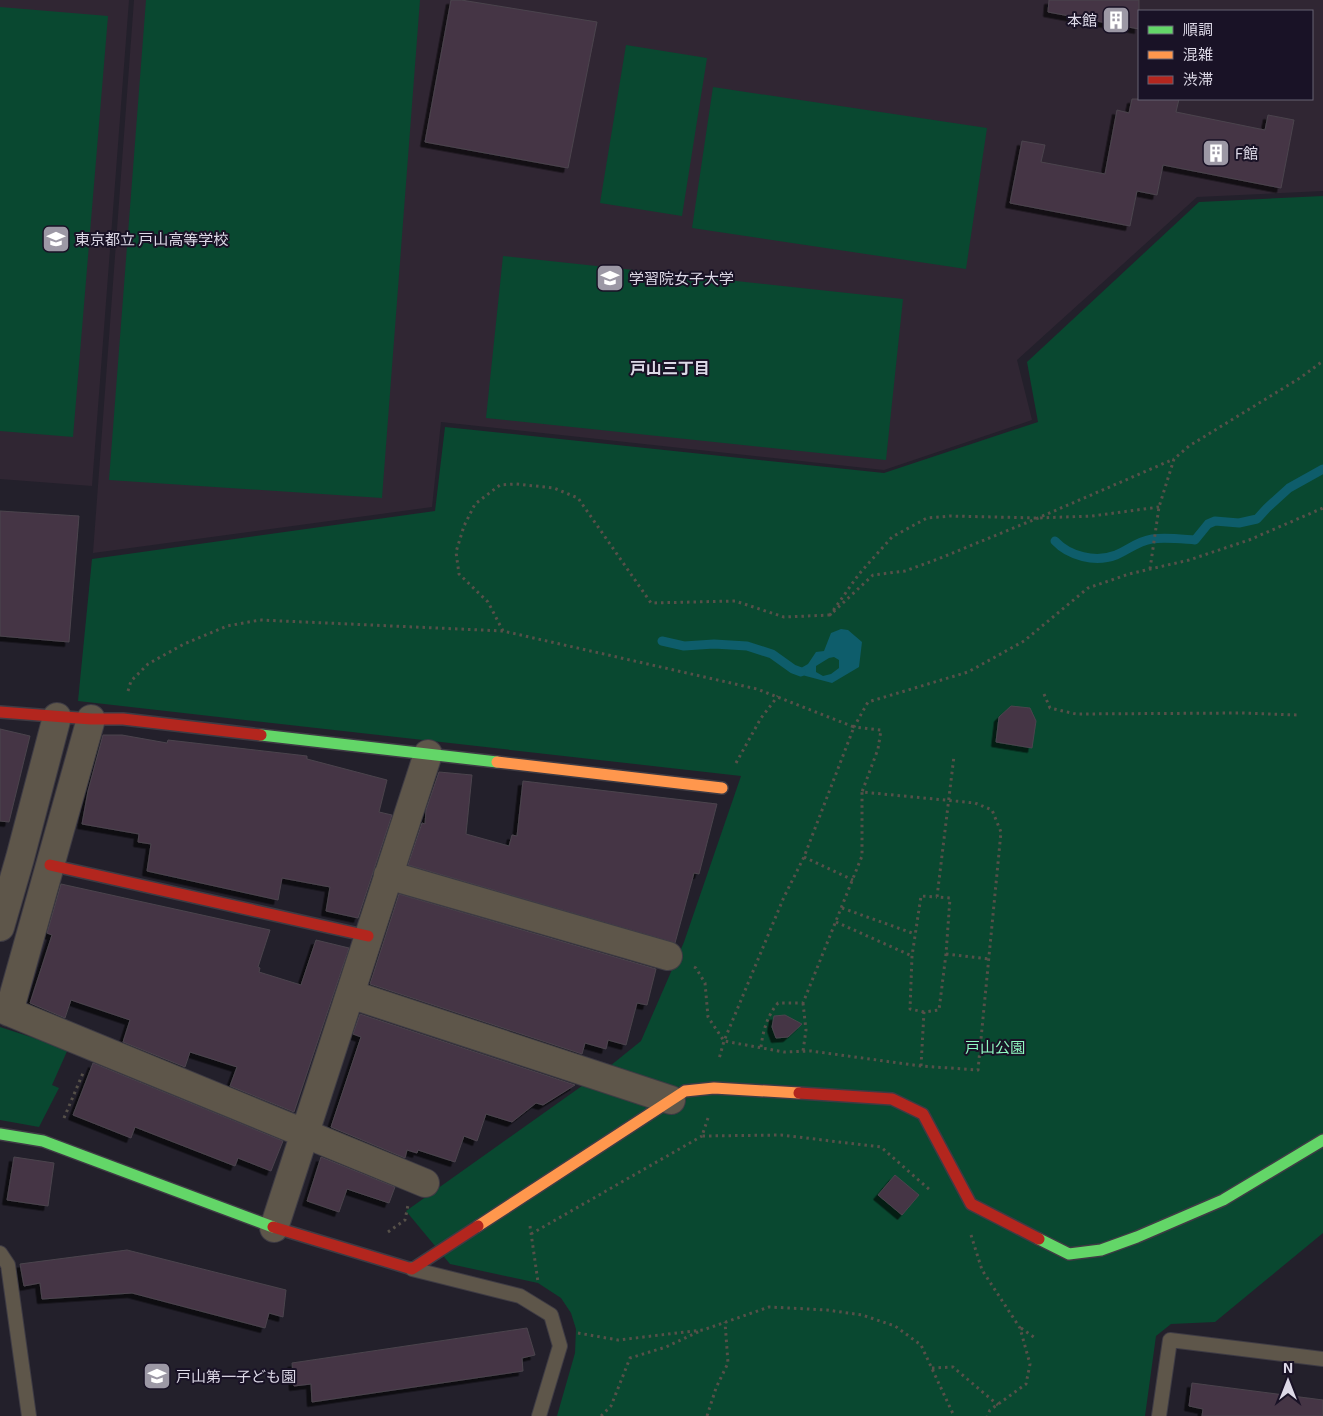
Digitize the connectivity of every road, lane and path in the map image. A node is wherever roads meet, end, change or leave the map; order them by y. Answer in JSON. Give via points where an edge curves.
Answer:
{"nodes":[{"id":1,"x":1323,"y":361,"type":"edge"},
{"id":2,"x":1174,"y":459,"type":"junction"},
{"id":3,"x":1159,"y":507,"type":"junction"},
{"id":4,"x":1323,"y":508,"type":"edge"},
{"id":5,"x":1038,"y":518,"type":"junction"},
{"id":6,"x":1150,"y":569,"type":"junction"},
{"id":7,"x":830,"y":615,"type":"junction"},
{"id":8,"x":503,"y":631,"type":"junction"},
{"id":9,"x":1044,"y":694,"type":"dead end"},
{"id":10,"x":778,"y":696,"type":"junction"},
{"id":11,"x":0,"y":712,"type":"edge"},
{"id":12,"x":1298,"y":715,"type":"dead end"},
{"id":13,"x":57,"y":717,"type":"junction"},
{"id":14,"x":123,"y":719,"type":"junction"},
{"id":15,"x":91,"y":720,"type":"junction"},
{"id":16,"x":854,"y":727,"type":"junction"},
{"id":17,"x":428,"y":754,"type":"junction"},
{"id":18,"x":954,"y":756,"type":"dead end"},
{"id":19,"x":722,"y":788,"type":"joint"},
{"id":20,"x":862,"y":792,"type":"junction"},
{"id":21,"x":949,"y":800,"type":"junction"},
{"id":22,"x":10,"y":855,"type":"edge"},
{"id":23,"x":804,"y":857,"type":"junction"},
{"id":24,"x":50,"y":865,"type":"junction"},
{"id":25,"x":388,"y":875,"type":"junction"},
{"id":26,"x":853,"y":880,"type":"junction"},
{"id":27,"x":937,"y":897,"type":"junction"},
{"id":28,"x":842,"y":908,"type":"junction"},
{"id":29,"x":836,"y":922,"type":"junction"},
{"id":30,"x":0,"y":927,"type":"edge"},
{"id":31,"x":915,"y":934,"type":"junction"},
{"id":32,"x":368,"y":936,"type":"junction"},
{"id":33,"x":946,"y":954,"type":"junction"},
{"id":34,"x":668,"y":956,"type":"joint"},
{"id":35,"x":912,"y":956,"type":"junction"},
{"id":36,"x":989,"y":959,"type":"junction"},
{"id":37,"x":350,"y":994,"type":"junction"},
{"id":38,"x":803,"y":1003,"type":"junction"},
{"id":39,"x":4,"y":1010,"type":"edge"},
{"id":40,"x":924,"y":1012,"type":"junction"},
{"id":41,"x":724,"y":1041,"type":"junction"},
{"id":42,"x":94,"y":1047,"type":"junction"},
{"id":43,"x":761,"y":1047,"type":"junction"},
{"id":44,"x":803,"y":1051,"type":"junction"},
{"id":45,"x":920,"y":1066,"type":"junction"},
{"id":46,"x":716,"y":1068,"type":"dead end"},
{"id":47,"x":671,"y":1100,"type":"junction"},
{"id":48,"x":710,"y":1112,"type":"dead end"},
{"id":49,"x":62,"y":1124,"type":"dead end"},
{"id":50,"x":0,"y":1134,"type":"edge"},
{"id":51,"x":306,"y":1134,"type":"junction"},
{"id":52,"x":702,"y":1136,"type":"junction"},
{"id":53,"x":1323,"y":1140,"type":"edge"},
{"id":54,"x":420,"y":1192,"type":"joint"},
{"id":55,"x":932,"y":1193,"type":"dead end"},
{"id":56,"x":525,"y":1196,"type":"junction"},
{"id":57,"x":971,"y":1204,"type":"junction"},
{"id":58,"x":274,"y":1228,"type":"junction"},
{"id":59,"x":385,"y":1234,"type":"dead end"},
{"id":60,"x":532,"y":1234,"type":"junction"},
{"id":61,"x":0,"y":1253,"type":"edge"},
{"id":62,"x":412,"y":1270,"type":"junction"},
{"id":63,"x":538,"y":1283,"type":"dead end"},
{"id":64,"x":725,"y":1322,"type":"junction"},
{"id":65,"x":555,"y":1328,"type":"junction"},
{"id":66,"x":1020,"y":1328,"type":"junction"},
{"id":67,"x":703,"y":1330,"type":"junction"},
{"id":68,"x":1035,"y":1338,"type":"dead end"},
{"id":69,"x":1323,"y":1359,"type":"edge"},
{"id":70,"x":932,"y":1368,"type":"junction"},
{"id":71,"x":998,"y":1405,"type":"junction"},
{"id":72,"x":29,"y":1416,"type":"edge"},
{"id":73,"x":539,"y":1416,"type":"edge"},
{"id":74,"x":601,"y":1416,"type":"edge"},
{"id":75,"x":708,"y":1416,"type":"edge"},
{"id":76,"x":954,"y":1416,"type":"edge"},
{"id":77,"x":987,"y":1416,"type":"edge"},
{"id":78,"x":1159,"y":1416,"type":"edge"}],
"edges":[{"from":1,"to":2,"type":"path","via":[[1188,446]]},
{"from":2,"to":3,"type":"path"},
{"from":2,"to":5,"type":"path"},
{"from":3,"to":5,"type":"path","via":[[1092,516]]},
{"from":3,"to":6,"type":"path"},
{"from":4,"to":6,"type":"path","via":[[1249,540]]},
{"from":5,"to":7,"type":"path","via":[[905,571],[873,575]]},
{"from":5,"to":7,"type":"path","via":[[927,518],[892,537],[859,574]]},
{"from":6,"to":16,"type":"path","via":[[1088,588],[1024,641],[968,672],[868,702]]},
{"from":7,"to":8,"type":"path","via":[[784,617],[735,601],[651,603],[578,498],[554,488],[516,484],[500,485],[476,504],[464,526],[456,552],[459,574],[488,602]]},
{"from":8,"to":10,"type":"path"},
{"from":8,"to":14,"type":"path","via":[[260,620],[227,626],[148,664],[131,680]]},
{"from":9,"to":12,"type":"path","via":[[1050,708],[1076,714]]},
{"from":10,"to":16,"type":"path"},
{"from":10,"to":19,"type":"path","via":[[761,718]]},
{"from":11,"to":13,"type":"street"},
{"from":13,"to":15,"type":"street"},
{"from":13,"to":22,"type":"street"},
{"from":14,"to":15,"type":"street"},
{"from":14,"to":17,"type":"street"},
{"from":15,"to":24,"type":"street"},
{"from":16,"to":20,"type":"path","via":[[881,730],[878,749]]},
{"from":16,"to":23,"type":"path"},
{"from":17,"to":19,"type":"street"},
{"from":17,"to":25,"type":"street"},
{"from":18,"to":21,"type":"path"},
{"from":20,"to":21,"type":"path"},
{"from":20,"to":26,"type":"path","via":[[862,856]]},
{"from":21,"to":27,"type":"path"},
{"from":21,"to":36,"type":"path","via":[[975,803],[992,810],[1001,832]]},
{"from":22,"to":30,"type":"street"},
{"from":23,"to":26,"type":"path"},
{"from":23,"to":41,"type":"path"},
{"from":24,"to":32,"type":"street"},
{"from":24,"to":39,"type":"street"},
{"from":25,"to":32,"type":"street"},
{"from":25,"to":34,"type":"street"},
{"from":26,"to":28,"type":"path"},
{"from":27,"to":31,"type":"path","via":[[920,896]]},
{"from":27,"to":33,"type":"path","via":[[950,898]]},
{"from":28,"to":29,"type":"path"},
{"from":28,"to":31,"type":"path"},
{"from":29,"to":35,"type":"path"},
{"from":29,"to":38,"type":"path"},
{"from":31,"to":35,"type":"path"},
{"from":32,"to":37,"type":"street"},
{"from":33,"to":36,"type":"path"},
{"from":33,"to":40,"type":"path","via":[[939,1010]]},
{"from":34,"to":41,"type":"path","via":[[696,968],[705,983],[708,1017]]},
{"from":35,"to":40,"type":"path","via":[[910,1009]]},
{"from":36,"to":45,"type":"path","via":[[978,1070]]},
{"from":37,"to":47,"type":"street"},
{"from":37,"to":51,"type":"street"},
{"from":38,"to":43,"type":"path","via":[[778,1003],[764,1029]]},
{"from":38,"to":44,"type":"path","via":[[806,1030]]},
{"from":39,"to":42,"type":"street"},
{"from":40,"to":45,"type":"path"},
{"from":41,"to":43,"type":"path"},
{"from":41,"to":46,"type":"path"},
{"from":42,"to":49,"type":"path"},
{"from":42,"to":51,"type":"street"},
{"from":43,"to":44,"type":"path","via":[[784,1052]]},
{"from":44,"to":45,"type":"path"},
{"from":47,"to":56,"type":"street"},
{"from":47,"to":57,"type":"street","via":[[686,1091],[714,1088],[892,1099],[923,1114]]},
{"from":48,"to":52,"type":"path"},
{"from":50,"to":58,"type":"street","via":[[43,1141]]},
{"from":51,"to":54,"type":"street"},
{"from":51,"to":58,"type":"street"},
{"from":52,"to":55,"type":"path","via":[[781,1134],[881,1147]]},
{"from":52,"to":60,"type":"path"},
{"from":53,"to":57,"type":"street","via":[[1223,1200],[1101,1250],[1069,1254]]},
{"from":54,"to":59,"type":"path","via":[[407,1206],[405,1220]]},
{"from":56,"to":60,"type":"path"},
{"from":56,"to":62,"type":"street"},
{"from":57,"to":66,"type":"path","via":[[968,1226],[982,1270]]},
{"from":58,"to":62,"type":"street"},
{"from":60,"to":63,"type":"path"},
{"from":61,"to":72,"type":"lane","via":[[8,1265]]},
{"from":62,"to":65,"type":"lane","via":[[520,1296],[552,1315]]},
{"from":64,"to":67,"type":"path"},
{"from":64,"to":70,"type":"path","via":[[769,1307],[862,1315],[895,1326],[920,1345]]},
{"from":64,"to":75,"type":"path","via":[[728,1363]]},
{"from":65,"to":67,"type":"path","via":[[618,1340]]},
{"from":65,"to":73,"type":"lane","via":[[560,1346]]},
{"from":66,"to":68,"type":"path"},
{"from":66,"to":71,"type":"path","via":[[1030,1364],[1026,1384]]},
{"from":67,"to":74,"type":"path","via":[[666,1347],[630,1358],[611,1406]]},
{"from":69,"to":78,"type":"lane","via":[[1170,1340]]},
{"from":70,"to":71,"type":"path","via":[[954,1366]]},
{"from":70,"to":76,"type":"path"},
{"from":71,"to":77,"type":"path"}]}
